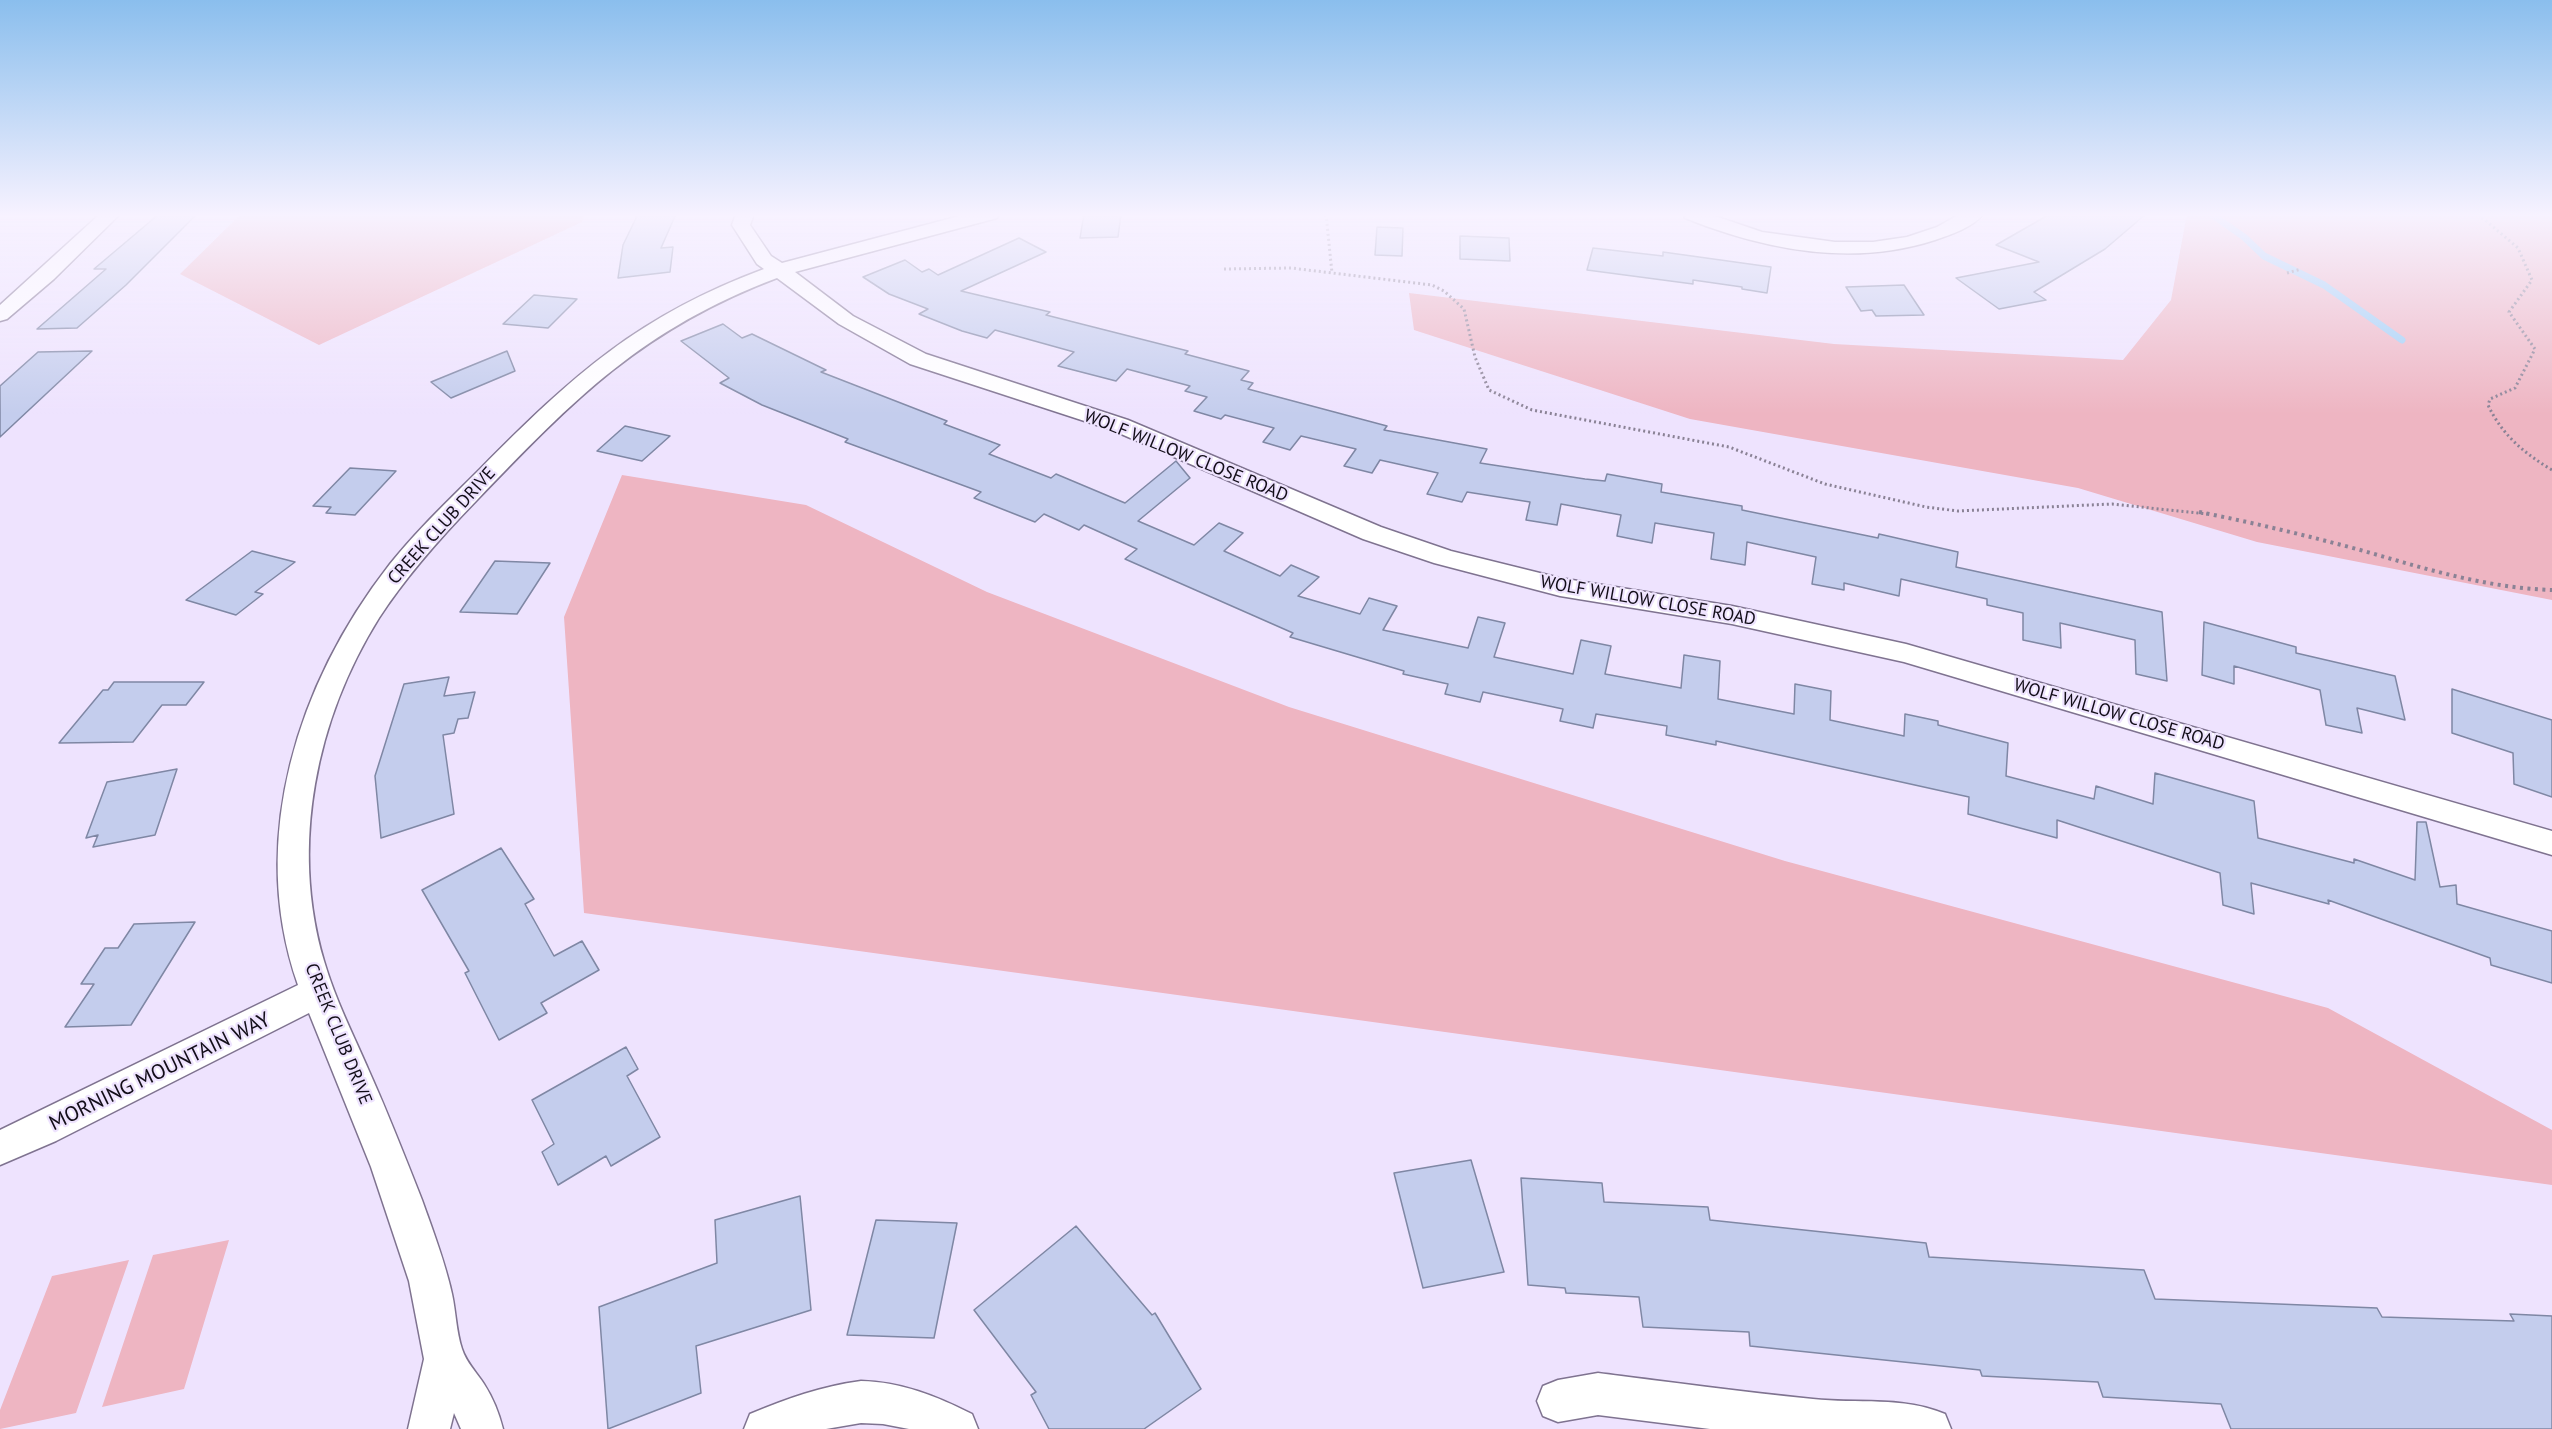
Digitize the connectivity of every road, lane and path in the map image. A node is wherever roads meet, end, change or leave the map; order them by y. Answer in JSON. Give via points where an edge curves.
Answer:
{"nodes":[{"id":1,"x":40,"y":281,"type":"edge"},
{"id":2,"x":753,"y":281,"type":"edge"},
{"id":3,"x":793,"y":281,"type":"edge"},
{"id":4,"x":1406,"y":281,"type":"edge"},
{"id":5,"x":2532,"y":281,"type":"edge"},
{"id":6,"x":0,"y":315,"type":"edge"},
{"id":7,"x":2552,"y":470,"type":"edge"},
{"id":8,"x":2552,"y":590,"type":"edge"},
{"id":9,"x":2552,"y":843,"type":"edge"},
{"id":10,"x":318,"y":992,"type":"junction"},
{"id":11,"x":0,"y":1148,"type":"edge"},
{"id":12,"x":445,"y":1359,"type":"junction"},
{"id":13,"x":1558,"y":1401,"type":"dead end"},
{"id":14,"x":429,"y":1429,"type":"edge"},
{"id":15,"x":482,"y":1429,"type":"edge"},
{"id":16,"x":765,"y":1429,"type":"edge"},
{"id":17,"x":957,"y":1429,"type":"edge"},
{"id":18,"x":1930,"y":1429,"type":"edge"}],
"edges":[{"from":1,"to":6,"type":"street"},
{"from":2,"to":10,"type":"street","name":"CREEK CLUB DRIVE","via":[[659,324],[584,378],[427,538],[347,646],[321,701],[305,754],[292,824],[298,907]]},
{"from":3,"to":9,"type":"street","name":"WOLF WILLOW CLOSE ROAD","via":[[846,320],[918,359],[1120,425],[1372,533],[1443,557],[1560,586],[1732,615],[1906,654]]},
{"from":4,"to":8,"type":"path","via":[[1444,291],[1464,309],[1475,357],[1489,390],[1532,410],[1729,447],[1825,484],[1926,507],[1958,511],[2112,504],[2198,512],[2279,528],[2468,580]]},
{"from":5,"to":7,"type":"path","via":[[2512,302],[2510,312],[2535,350],[2515,388],[2490,399],[2488,405],[2493,420],[2508,440]]},
{"from":10,"to":11,"type":"street","name":"MORNING MOUNTAIN WAY"},
{"from":10,"to":12,"type":"street","name":"CREEK CLUB DRIVE","via":[[404,1203],[431,1287]]},
{"from":12,"to":14,"type":"street","name":"CREEK CLUB DRIVE"},
{"from":12,"to":15,"type":"street","name":"CREEK CLUB DRIVE","via":[[479,1416]]},
{"from":13,"to":18,"type":"street","via":[[1598,1394],[1816,1421]]},
{"from":16,"to":17,"type":"street","via":[[815,1408],[846,1402],[908,1407]]}]}
